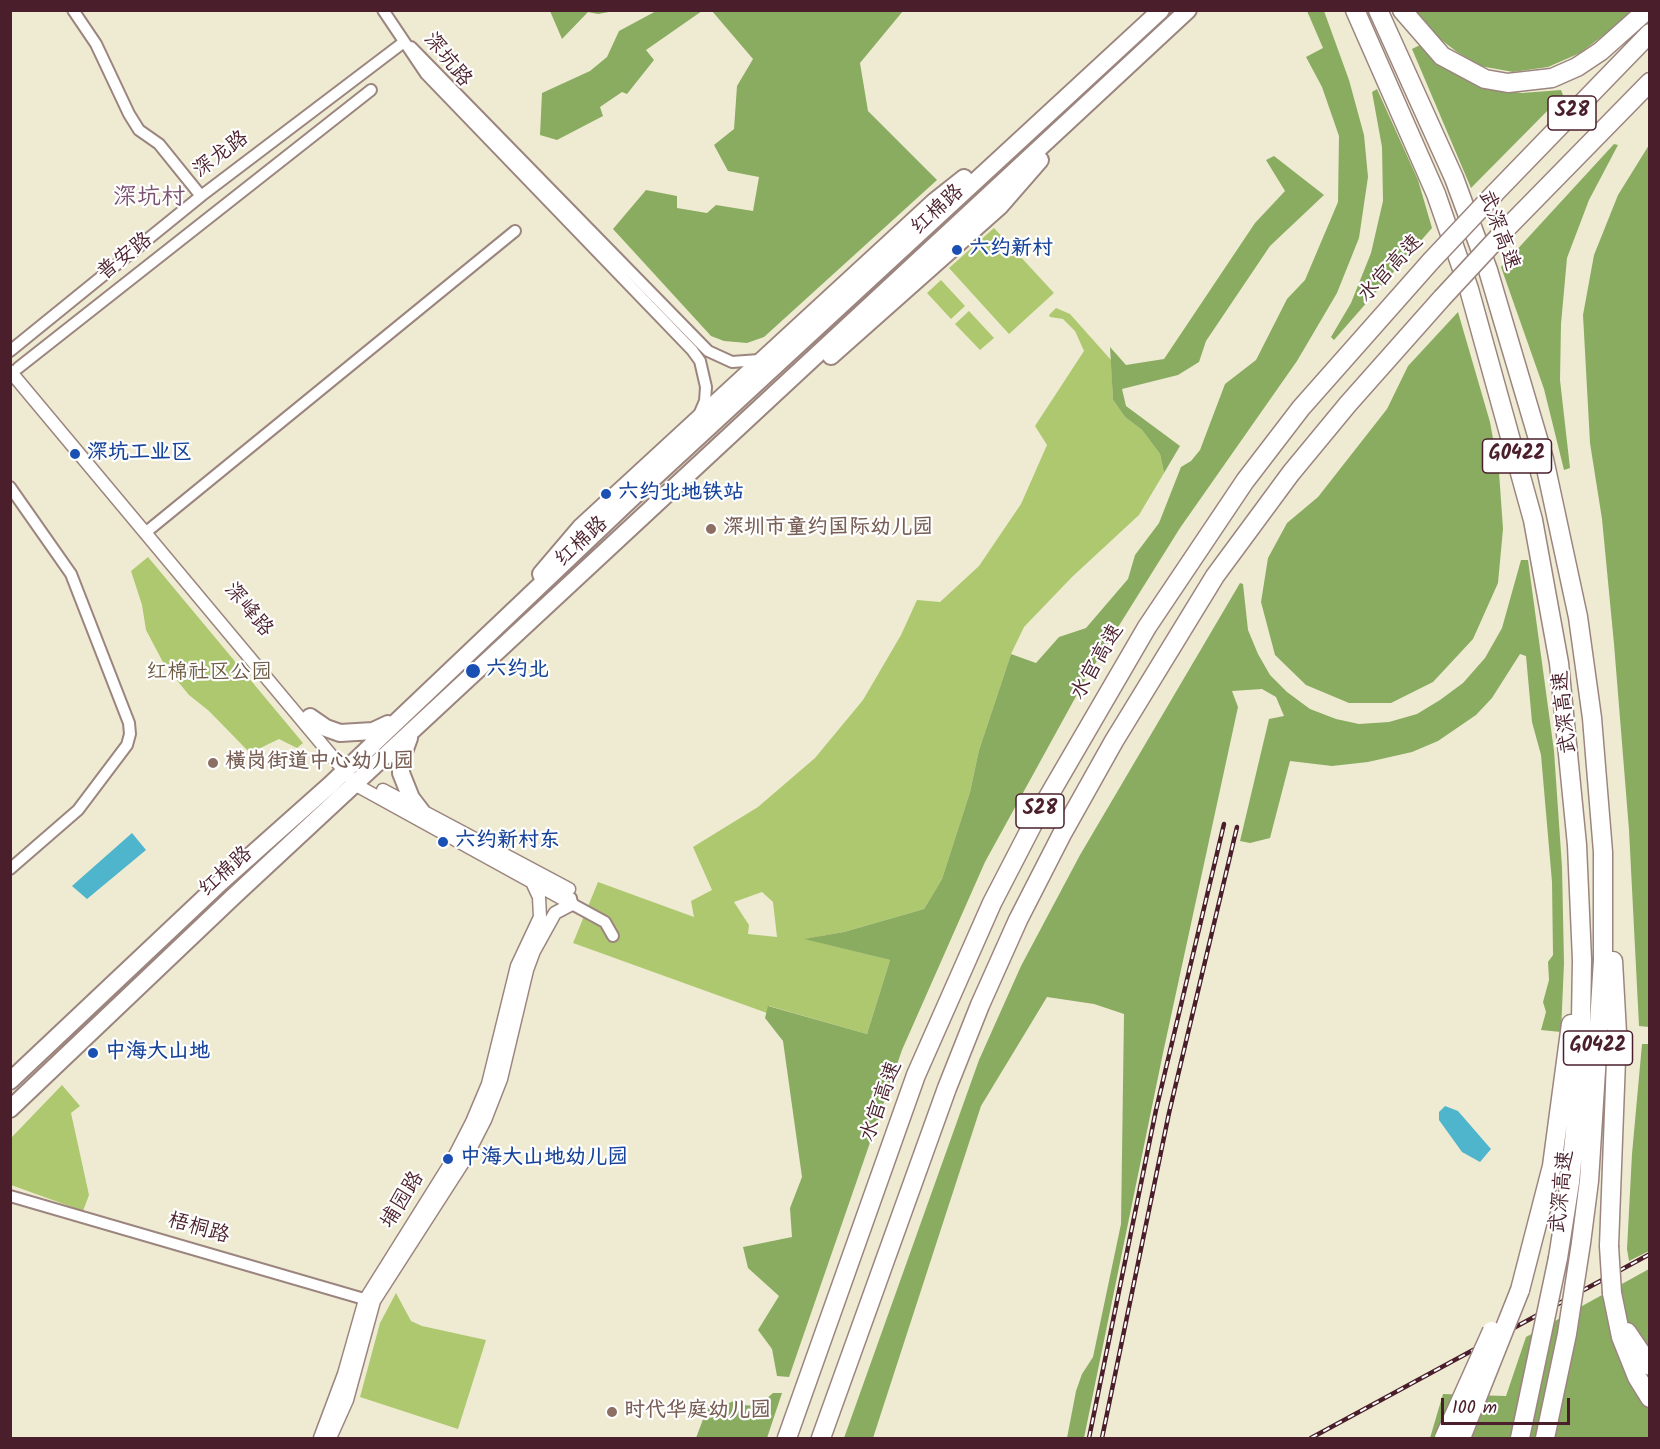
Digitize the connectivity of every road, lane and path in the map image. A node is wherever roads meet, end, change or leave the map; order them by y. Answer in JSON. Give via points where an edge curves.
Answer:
{"nodes":[{"id":1,"x":73,"y":10,"type":"edge"},
{"id":2,"x":383,"y":10,"type":"edge"},
{"id":3,"x":1149,"y":10,"type":"edge"},
{"id":4,"x":1161,"y":10,"type":"edge"},
{"id":5,"x":1188,"y":10,"type":"edge"},
{"id":6,"x":1355,"y":10,"type":"edge"},
{"id":7,"x":1378,"y":10,"type":"edge"},
{"id":8,"x":1402,"y":10,"type":"edge"},
{"id":9,"x":1647,"y":10,"type":"edge"},
{"id":10,"x":1650,"y":33,"type":"edge"},
{"id":11,"x":1135,"y":34,"type":"junction"},
{"id":12,"x":404,"y":42,"type":"junction"},
{"id":13,"x":1650,"y":82,"type":"edge"},
{"id":14,"x":371,"y":90,"type":"dead end"},
{"id":15,"x":1029,"y":132,"type":"junction"},
{"id":16,"x":201,"y":196,"type":"junction"},
{"id":17,"x":515,"y":231,"type":"dead end"},
{"id":18,"x":10,"y":351,"type":"edge"},
{"id":19,"x":764,"y":358,"type":"junction"},
{"id":20,"x":13,"y":366,"type":"edge"},
{"id":21,"x":692,"y":425,"type":"junction"},
{"id":22,"x":10,"y":487,"type":"edge"},
{"id":23,"x":148,"y":530,"type":"junction"},
{"id":24,"x":521,"y":604,"type":"junction"},
{"id":25,"x":406,"y":712,"type":"junction"},
{"id":26,"x":310,"y":717,"type":"junction"},
{"id":27,"x":412,"y":733,"type":"junction"},
{"id":28,"x":347,"y":768,"type":"junction"},
{"id":29,"x":359,"y":782,"type":"junction"},
{"id":30,"x":421,"y":811,"type":"junction"},
{"id":31,"x":1603,"y":852,"type":"junction"},
{"id":32,"x":10,"y":869,"type":"edge"},
{"id":33,"x":532,"y":881,"type":"junction"},
{"id":34,"x":569,"y":889,"type":"joint"},
{"id":35,"x":572,"y":904,"type":"junction"},
{"id":36,"x":613,"y":936,"type":"dead end"},
{"id":37,"x":1582,"y":960,"type":"junction"},
{"id":38,"x":10,"y":1082,"type":"edge"},
{"id":39,"x":12,"y":1108,"type":"edge"},
{"id":40,"x":10,"y":1196,"type":"edge"},
{"id":41,"x":1514,"y":1292,"type":"junction"},
{"id":42,"x":1612,"y":1293,"type":"junction"},
{"id":43,"x":370,"y":1301,"type":"junction"},
{"id":44,"x":1650,"y":1366,"type":"edge"},
{"id":45,"x":1650,"y":1398,"type":"edge"},
{"id":46,"x":320,"y":1438,"type":"edge"},
{"id":47,"x":330,"y":1438,"type":"edge"},
{"id":48,"x":787,"y":1438,"type":"edge"},
{"id":49,"x":821,"y":1438,"type":"edge"},
{"id":50,"x":1444,"y":1438,"type":"edge"},
{"id":51,"x":1461,"y":1438,"type":"edge"},
{"id":52,"x":1520,"y":1438,"type":"edge"},
{"id":53,"x":1545,"y":1438,"type":"edge"}],
"edges":[{"from":1,"to":16,"type":"street","via":[[96,44],[139,130],[159,144]]},
{"from":2,"to":12,"type":"street"},
{"from":3,"to":11,"type":"main road"},
{"from":4,"to":11,"type":"main road","name":"红棉路"},
{"from":5,"to":27,"type":"main road","name":"红棉路"},
{"from":6,"to":37,"type":"highway","name":"武深高速","number":"G0422","via":[[1436,194],[1472,299],[1533,520],[1559,663],[1577,845]]},
{"from":7,"to":31,"type":"highway","name":"武深高速","number":"G0422","via":[[1454,178],[1488,270],[1544,459],[1578,617],[1592,718]]},
{"from":8,"to":9,"type":"highway","via":[[1442,56],[1485,79],[1508,83],[1552,78],[1577,67]]},
{"from":10,"to":48,"type":"highway","name":"水官高速","number":"S28","bridge":true,"via":[[1431,261],[1301,408],[1245,481],[1147,627],[1037,816],[992,903],[916,1075]]},
{"from":11,"to":15,"type":"main road","name":"红棉路"},
{"from":12,"to":16,"type":"street","name":"深龙路"},
{"from":12,"to":19,"type":"street","name":"深坑路","via":[[433,67],[708,351],[732,363],[754,363]]},
{"from":12,"to":21,"type":"street","name":"深坑路","via":[[426,74],[692,350],[700,361],[706,387],[701,412]]},
{"from":13,"to":49,"type":"highway","number":"S28","bridge":true,"via":[[1442,298],[1341,412],[1215,576],[1114,741],[1018,920],[980,1005]]},
{"from":14,"to":20,"type":"street","name":"普安路"},
{"from":15,"to":19,"type":"main road","via":[[935,201]]},
{"from":15,"to":24,"type":"main road","name":"红棉路"},
{"from":16,"to":18,"type":"street","name":"深龙路"},
{"from":17,"to":23,"type":"street"},
{"from":19,"to":21,"type":"main road"},
{"from":20,"to":23,"type":"street","name":"深峰路"},
{"from":21,"to":24,"type":"main road","via":[[564,544]]},
{"from":22,"to":32,"type":"street","via":[[71,574],[130,734],[127,745],[78,810]]},
{"from":23,"to":26,"type":"street","name":"深峰路"},
{"from":23,"to":28,"type":"street","name":"深峰路"},
{"from":24,"to":25,"type":"main road","name":"红棉路"},
{"from":25,"to":26,"type":"main road","via":[[373,731],[355,734],[326,728]]},
{"from":25,"to":28,"type":"main road","name":"红棉路"},
{"from":26,"to":28,"type":"street","name":"深峰路"},
{"from":27,"to":29,"type":"main road","name":"红棉路"},
{"from":27,"to":30,"type":"main road","via":[[405,747],[401,773]]},
{"from":28,"to":29,"type":"street","name":"深峰路"},
{"from":28,"to":38,"type":"main road","name":"红棉路"},
{"from":29,"to":30,"type":"street","name":"深峰路"},
{"from":29,"to":33,"type":"street","name":"深峰路"},
{"from":29,"to":39,"type":"main road","name":"红棉路","via":[[152,972]]},
{"from":30,"to":34,"type":"street","name":"深峰路"},
{"from":31,"to":42,"type":"highway","bridge":true,"via":[[1611,916],[1617,1033],[1609,1246]]},
{"from":31,"to":53,"type":"highway","name":"武深高速","number":"G0422","bridge":true,"via":[[1603,971],[1589,1181],[1567,1334]]},
{"from":33,"to":35,"type":"street","name":"深峰路"},
{"from":33,"to":43,"type":"street","name":"埔园路","via":[[539,897],[540,917],[518,966],[488,1084],[452,1161]]},
{"from":34,"to":35,"type":"street","name":"深峰路"},
{"from":35,"to":36,"type":"street","name":"深峰路","via":[[605,922]]},
{"from":35,"to":43,"type":"street","name":"埔园路","via":[[555,913],[526,970],[501,1079],[485,1120],[445,1192]]},
{"from":37,"to":41,"type":"highway","via":[[1552,1166]]},
{"from":37,"to":52,"type":"highway","name":"武深高速","number":"G0422","bridge":true,"via":[[1580,1081],[1570,1182]]},
{"from":40,"to":43,"type":"street","name":"梧桐路"},
{"from":41,"to":50,"type":"highway","bridge":true},
{"from":41,"to":51,"type":"highway","bridge":true},
{"from":42,"to":44,"type":"highway","via":[[1626,1330]]},
{"from":42,"to":45,"type":"highway","via":[[1620,1337]]},
{"from":43,"to":46,"type":"street","name":"埔园路"},
{"from":43,"to":47,"type":"street","name":"埔园路","via":[[347,1401]]}]}
